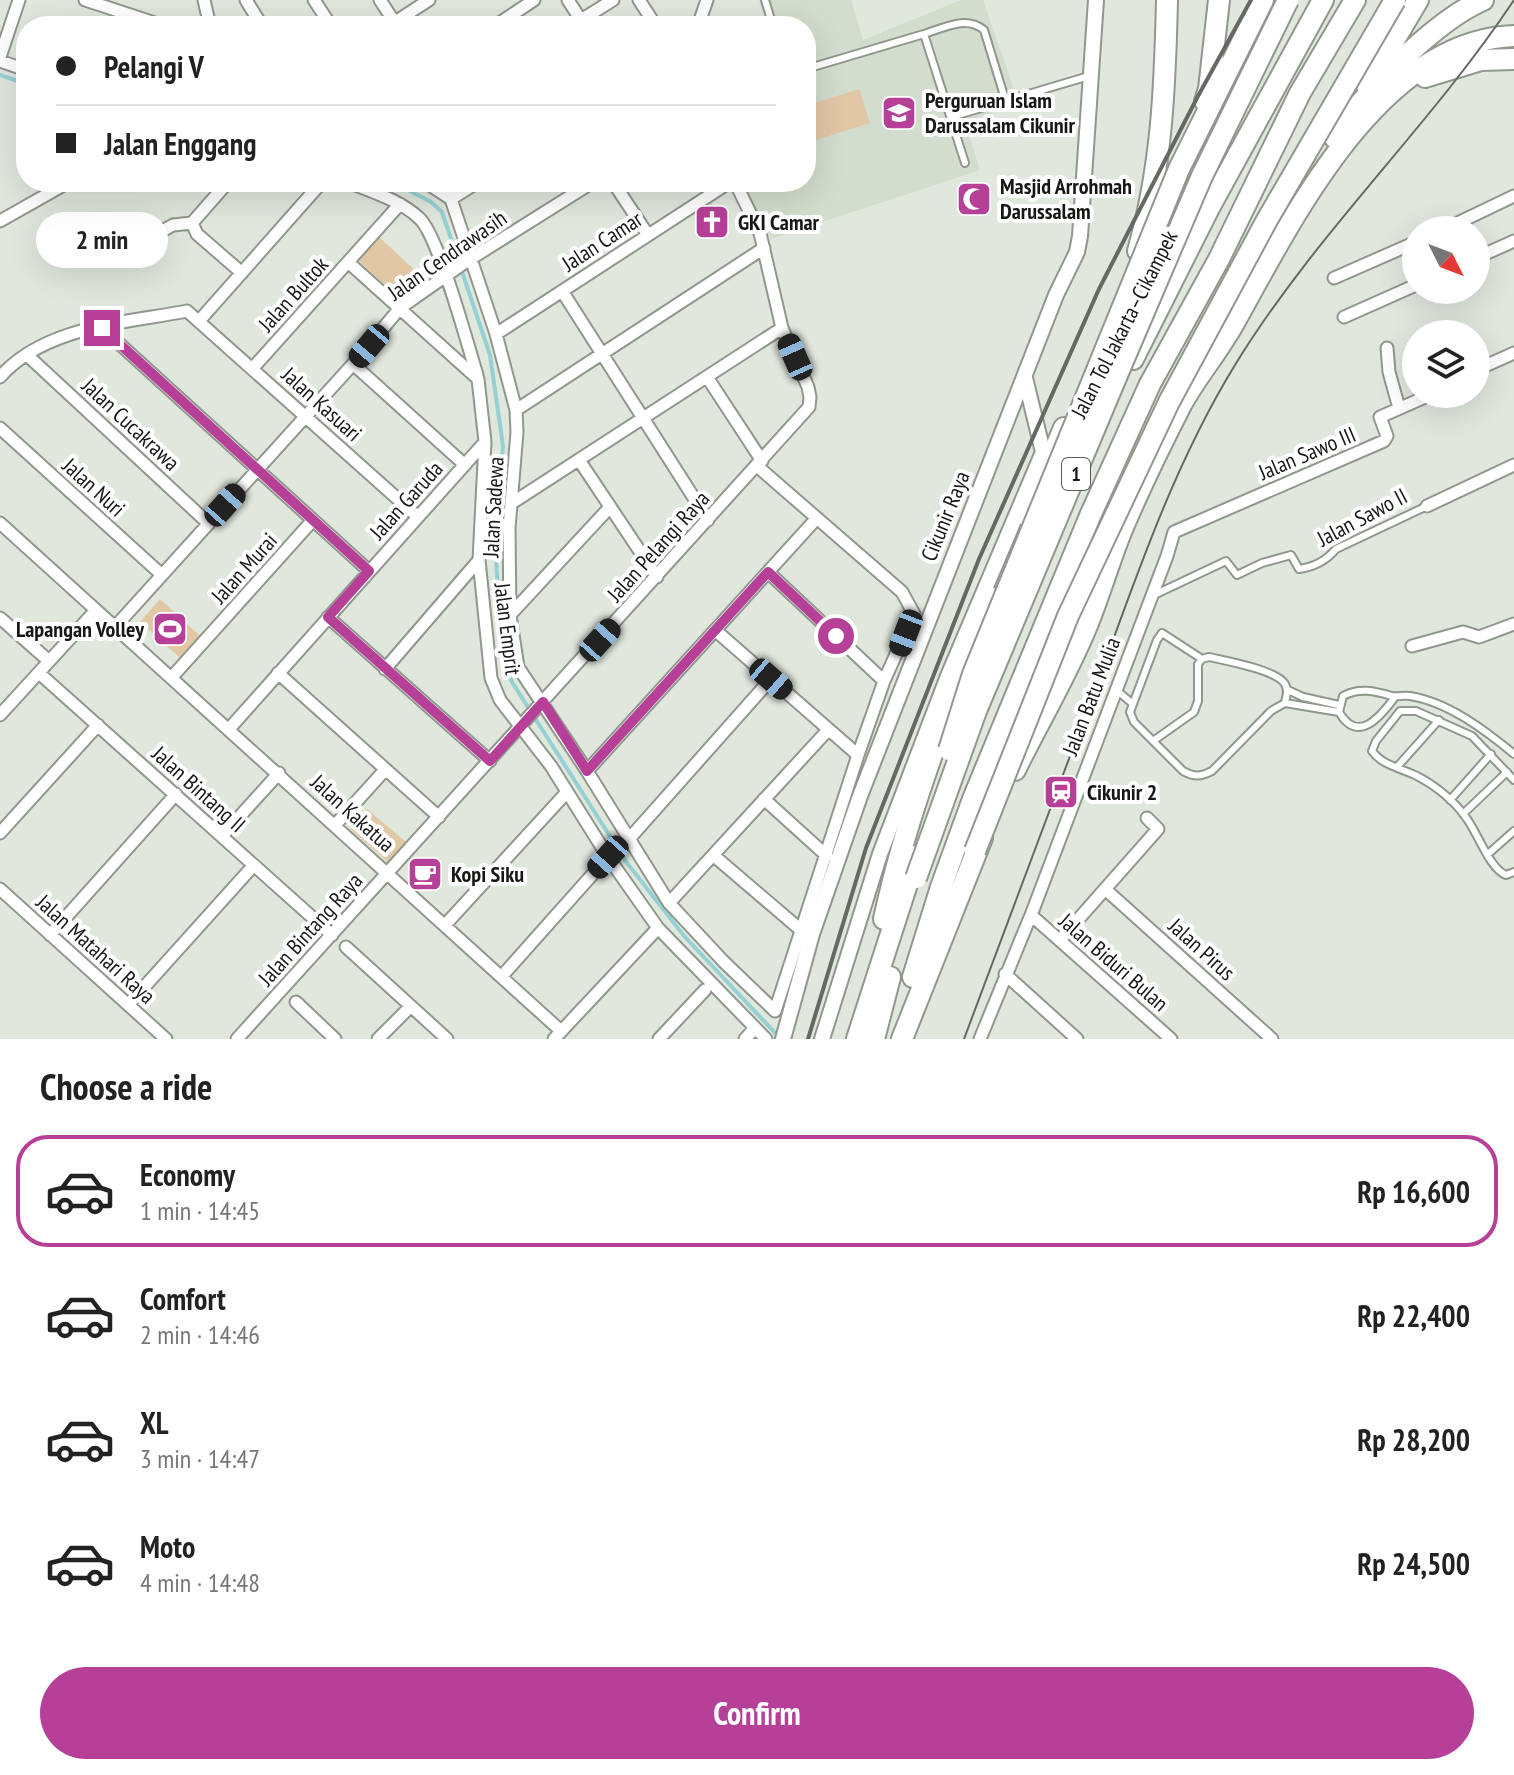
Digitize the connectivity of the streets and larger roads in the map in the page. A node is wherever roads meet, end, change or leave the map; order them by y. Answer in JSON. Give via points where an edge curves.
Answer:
{"nodes":[{"id":1,"x":19,"y":0,"type":"edge"},
{"id":2,"x":85,"y":0,"type":"edge"},
{"id":3,"x":218,"y":0,"type":"edge"},
{"id":4,"x":429,"y":0,"type":"edge"},
{"id":5,"x":534,"y":0,"type":"edge"},
{"id":6,"x":613,"y":0,"type":"edge"},
{"id":7,"x":1096,"y":0,"type":"edge"},
{"id":8,"x":1167,"y":0,"type":"edge"},
{"id":9,"x":1219,"y":0,"type":"edge"},
{"id":10,"x":1263,"y":0,"type":"edge"},
{"id":11,"x":1288,"y":0,"type":"edge"},
{"id":12,"x":1323,"y":0,"type":"edge"},
{"id":13,"x":1355,"y":0,"type":"edge"},
{"id":14,"x":1395,"y":0,"type":"edge"},
{"id":15,"x":1418,"y":0,"type":"edge"},
{"id":16,"x":1483,"y":0,"type":"edge"},
{"id":17,"x":204,"y":4,"type":"edge"},
{"id":18,"x":134,"y":16,"type":"edge"},
{"id":19,"x":407,"y":16,"type":"edge"},
{"id":20,"x":516,"y":16,"type":"edge"},
{"id":21,"x":592,"y":16,"type":"edge"},
{"id":22,"x":1514,"y":36,"type":"edge"},
{"id":23,"x":0,"y":59,"type":"edge"},
{"id":24,"x":1514,"y":59,"type":"edge"},
{"id":25,"x":1363,"y":110,"type":"junction"},
{"id":26,"x":1179,"y":169,"type":"junction"},
{"id":27,"x":51,"y":192,"type":"edge"},
{"id":28,"x":219,"y":192,"type":"edge"},
{"id":29,"x":313,"y":192,"type":"edge"},
{"id":30,"x":372,"y":192,"type":"edge"},
{"id":31,"x":440,"y":192,"type":"edge"},
{"id":32,"x":462,"y":192,"type":"edge"},
{"id":33,"x":577,"y":192,"type":"edge"},
{"id":34,"x":620,"y":192,"type":"edge"},
{"id":35,"x":717,"y":192,"type":"edge"},
{"id":36,"x":738,"y":192,"type":"edge"},
{"id":37,"x":1514,"y":196,"type":"edge"},
{"id":38,"x":451,"y":199,"type":"junction"},
{"id":39,"x":400,"y":204,"type":"junction"},
{"id":40,"x":1472,"y":216,"type":"edge"},
{"id":41,"x":0,"y":221,"type":"edge"},
{"id":42,"x":192,"y":223,"type":"junction"},
{"id":43,"x":162,"y":231,"type":"dead end"},
{"id":44,"x":648,"y":235,"type":"junction"},
{"id":45,"x":1514,"y":241,"type":"edge"},
{"id":46,"x":764,"y":248,"type":"junction"},
{"id":47,"x":1402,"y":248,"type":"edge"},
{"id":48,"x":1490,"y":252,"type":"edge"},
{"id":49,"x":348,"y":262,"type":"junction"},
{"id":50,"x":467,"y":262,"type":"junction"},
{"id":51,"x":242,"y":273,"type":"junction"},
{"id":52,"x":449,"y":274,"type":"junction"},
{"id":53,"x":1334,"y":278,"type":"dead end"},
{"id":54,"x":562,"y":291,"type":"junction"},
{"id":55,"x":1402,"y":291,"type":"edge"},
{"id":56,"x":400,"y":308,"type":"junction"},
{"id":57,"x":1344,"y":317,"type":"dead end"},
{"id":58,"x":199,"y":321,"type":"junction"},
{"id":59,"x":102,"y":328,"type":"junction"},
{"id":60,"x":782,"y":328,"type":"junction"},
{"id":61,"x":496,"y":334,"type":"junction"},
{"id":62,"x":1387,"y":348,"type":"dead end"},
{"id":63,"x":1514,"y":353,"type":"edge"},
{"id":64,"x":27,"y":355,"type":"junction"},
{"id":65,"x":602,"y":355,"type":"junction"},
{"id":66,"x":353,"y":364,"type":"junction"},
{"id":67,"x":1490,"y":364,"type":"edge"},
{"id":68,"x":252,"y":369,"type":"junction"},
{"id":69,"x":0,"y":377,"type":"edge"},
{"id":70,"x":707,"y":377,"type":"junction"},
{"id":71,"x":1025,"y":378,"type":"junction"},
{"id":72,"x":478,"y":379,"type":"junction"},
{"id":73,"x":1150,"y":384,"type":"junction"},
{"id":74,"x":1402,"y":407,"type":"edge"},
{"id":75,"x":1399,"y":408,"type":"junction"},
{"id":76,"x":516,"y":410,"type":"junction"},
{"id":77,"x":306,"y":416,"type":"junction"},
{"id":78,"x":643,"y":418,"type":"junction"},
{"id":79,"x":0,"y":428,"type":"edge"},
{"id":80,"x":485,"y":442,"type":"junction"},
{"id":81,"x":579,"y":460,"type":"junction"},
{"id":82,"x":760,"y":464,"type":"junction"},
{"id":83,"x":465,"y":465,"type":"junction"},
{"id":84,"x":1514,"y":465,"type":"edge"},
{"id":85,"x":257,"y":469,"type":"junction"},
{"id":86,"x":512,"y":503,"type":"junction"},
{"id":87,"x":1427,"y":506,"type":"road end"},
{"id":88,"x":610,"y":507,"type":"junction"},
{"id":89,"x":418,"y":517,"type":"junction"},
{"id":90,"x":817,"y":518,"type":"junction"},
{"id":91,"x":313,"y":520,"type":"junction"},
{"id":92,"x":708,"y":520,"type":"junction"},
{"id":93,"x":0,"y":523,"type":"edge"},
{"id":94,"x":208,"y":523,"type":"junction"},
{"id":95,"x":1171,"y":536,"type":"joint"},
{"id":96,"x":479,"y":560,"type":"junction"},
{"id":97,"x":369,"y":571,"type":"junction"},
{"id":98,"x":768,"y":572,"type":"junction"},
{"id":99,"x":162,"y":575,"type":"junction"},
{"id":100,"x":657,"y":577,"type":"junction"},
{"id":101,"x":96,"y":610,"type":"junction"},
{"id":102,"x":510,"y":615,"type":"junction"},
{"id":103,"x":328,"y":617,"type":"junction"},
{"id":104,"x":0,"y":618,"type":"edge"},
{"id":105,"x":1514,"y":624,"type":"edge"},
{"id":106,"x":115,"y":627,"type":"junction"},
{"id":107,"x":715,"y":630,"type":"junction"},
{"id":108,"x":1412,"y":646,"type":"dead end"},
{"id":109,"x":49,"y":661,"type":"junction"},
{"id":110,"x":385,"y":669,"type":"junction"},
{"id":111,"x":39,"y":673,"type":"junction"},
{"id":112,"x":278,"y":673,"type":"junction"},
{"id":113,"x":172,"y":677,"type":"junction"},
{"id":114,"x":771,"y":679,"type":"junction"},
{"id":115,"x":884,"y":681,"type":"junction"},
{"id":116,"x":542,"y":704,"type":"junction"},
{"id":117,"x":3,"y":707,"type":"edge"},
{"id":118,"x":523,"y":724,"type":"junction"},
{"id":119,"x":98,"y":725,"type":"junction"},
{"id":120,"x":229,"y":729,"type":"junction"},
{"id":121,"x":828,"y":730,"type":"junction"},
{"id":122,"x":858,"y":755,"type":"junction"},
{"id":123,"x":490,"y":761,"type":"junction"},
{"id":124,"x":385,"y":770,"type":"junction"},
{"id":125,"x":587,"y":771,"type":"junction"},
{"id":126,"x":279,"y":773,"type":"junction"},
{"id":127,"x":567,"y":792,"type":"junction"},
{"id":128,"x":176,"y":794,"type":"junction"},
{"id":129,"x":764,"y":799,"type":"junction"},
{"id":130,"x":439,"y":817,"type":"junction"},
{"id":131,"x":1147,"y":818,"type":"dead end"},
{"id":132,"x":336,"y":824,"type":"junction"},
{"id":133,"x":0,"y":833,"type":"edge"},
{"id":134,"x":222,"y":836,"type":"junction"},
{"id":135,"x":629,"y":839,"type":"junction"},
{"id":136,"x":975,"y":851,"type":"junction"},
{"id":137,"x":713,"y":855,"type":"junction"},
{"id":138,"x":827,"y":856,"type":"junction"},
{"id":139,"x":608,"y":857,"type":"junction"},
{"id":140,"x":254,"y":865,"type":"junction"},
{"id":141,"x":389,"y":872,"type":"junction"},
{"id":142,"x":916,"y":878,"type":"junction"},
{"id":143,"x":0,"y":889,"type":"edge"},
{"id":144,"x":1105,"y":889,"type":"junction"},
{"id":145,"x":669,"y":903,"type":"junction"},
{"id":146,"x":1031,"y":915,"type":"junction"},
{"id":147,"x":446,"y":924,"type":"junction"},
{"id":148,"x":658,"y":928,"type":"junction"},
{"id":149,"x":802,"y":931,"type":"junction"},
{"id":150,"x":50,"y":935,"type":"junction"},
{"id":151,"x":332,"y":935,"type":"junction"},
{"id":152,"x":1060,"y":940,"type":"junction"},
{"id":153,"x":346,"y":947,"type":"dead end"},
{"id":154,"x":879,"y":970,"type":"junction"},
{"id":155,"x":1005,"y":974,"type":"junction"},
{"id":156,"x":502,"y":976,"type":"junction"},
{"id":157,"x":705,"y":990,"type":"dead end"},
{"id":158,"x":296,"y":1002,"type":"dead end"},
{"id":159,"x":128,"y":1005,"type":"junction"},
{"id":160,"x":411,"y":1006,"type":"junction"},
{"id":161,"x":755,"y":1028,"type":"junction"},
{"id":162,"x":558,"y":1035,"type":"edge"},
{"id":163,"x":166,"y":1039,"type":"edge"},
{"id":164,"x":237,"y":1039,"type":"edge"},
{"id":165,"x":335,"y":1039,"type":"edge"},
{"id":166,"x":378,"y":1039,"type":"edge"},
{"id":167,"x":447,"y":1039,"type":"edge"},
{"id":168,"x":659,"y":1039,"type":"edge"},
{"id":169,"x":745,"y":1039,"type":"edge"},
{"id":170,"x":766,"y":1039,"type":"edge"},
{"id":171,"x":783,"y":1039,"type":"edge"},
{"id":172,"x":822,"y":1039,"type":"edge"},
{"id":173,"x":857,"y":1039,"type":"edge"},
{"id":174,"x":874,"y":1039,"type":"edge"},
{"id":175,"x":900,"y":1039,"type":"edge"},
{"id":176,"x":980,"y":1039,"type":"edge"},
{"id":177,"x":1077,"y":1039,"type":"edge"},
{"id":178,"x":1171,"y":1039,"type":"edge"},
{"id":179,"x":1272,"y":1039,"type":"edge"}],
"edges":[{"from":1,"to":23,"type":"street"},
{"from":2,"to":18,"type":"street"},
{"from":3,"to":17,"type":"street"},
{"from":4,"to":19,"type":"street"},
{"from":5,"to":20,"type":"street"},
{"from":6,"to":21,"type":"street"},
{"from":7,"to":71,"type":"street","name":"Cikunir Raya","via":[[1078,244]]},
{"from":8,"to":154,"type":"highway","via":[[1164,108],[1150,210],[1130,275],[941,724],[895,866]]},
{"from":9,"to":26,"type":"highway","via":[[1209,89]]},
{"from":10,"to":26,"type":"highway"},
{"from":11,"to":142,"type":"highway","bridge":true,"via":[[1202,176],[1132,340],[976,711]]},
{"from":12,"to":154,"type":"highway","name":"Jalan Tol Jakarta–Cikampek","number":"1","via":[[1209,208],[997,631],[939,785]]},
{"from":13,"to":73,"type":"highway","number":"1","via":[[1300,93],[1219,259]]},
{"from":14,"to":136,"type":"highway","bridge":true,"via":[[1169,402],[1068,616]]},
{"from":15,"to":25,"type":"highway"},
{"from":16,"to":25,"type":"highway","via":[[1416,49]]},
{"from":22,"to":25,"type":"highway","via":[[1455,49]]},
{"from":24,"to":25,"type":"highway","via":[[1481,60],[1426,76]]},
{"from":25,"to":73,"type":"highway"},
{"from":25,"to":136,"type":"highway","bridge":true,"via":[[1183,402],[1122,531],[1088,624]]},
{"from":26,"to":142,"type":"highway","bridge":true,"via":[[973,674]]},
{"from":27,"to":41,"type":"street"},
{"from":28,"to":42,"type":"street"},
{"from":29,"to":51,"type":"street"},
{"from":30,"to":39,"type":"street"},
{"from":31,"to":38,"type":"street"},
{"from":32,"to":38,"type":"street"},
{"from":33,"to":50,"type":"street","name":"Jalan Cendrawasih"},
{"from":34,"to":44,"type":"street"},
{"from":35,"to":44,"type":"street","name":"Jalan Camar"},
{"from":36,"to":46,"type":"street"},
{"from":37,"to":40,"type":"street"},
{"from":38,"to":50,"type":"street","name":"Jalan Sadewa"},
{"from":39,"to":49,"type":"street"},
{"from":39,"to":52,"type":"street","name":"Jalan Emprit","via":[[422,220]]},
{"from":42,"to":43,"type":"street"},
{"from":42,"to":51,"type":"street","via":[[197,234]]},
{"from":44,"to":54,"type":"street","name":"Jalan Camar"},
{"from":45,"to":48,"type":"street"},
{"from":46,"to":60,"type":"street"},
{"from":46,"to":65,"type":"street"},
{"from":47,"to":53,"type":"street"},
{"from":49,"to":56,"type":"street","name":"Jalan Bultok"},
{"from":49,"to":68,"type":"street","name":"Jalan Bultok"},
{"from":50,"to":52,"type":"street","name":"Jalan Cendrawasih"},
{"from":50,"to":61,"type":"street","name":"Jalan Sadewa"},
{"from":51,"to":58,"type":"street"},
{"from":52,"to":56,"type":"street","name":"Jalan Cendrawasih"},
{"from":52,"to":72,"type":"street","name":"Jalan Emprit"},
{"from":54,"to":61,"type":"street","name":"Jalan Camar"},
{"from":54,"to":65,"type":"street"},
{"from":55,"to":57,"type":"street"},
{"from":56,"to":66,"type":"street","name":"Jalan Cendrawasih"},
{"from":56,"to":72,"type":"street"},
{"from":58,"to":59,"type":"street","via":[[187,311]]},
{"from":58,"to":68,"type":"street","name":"Jalan Kasuari"},
{"from":59,"to":64,"type":"street","via":[[58,338]]},
{"from":59,"to":85,"type":"street"},
{"from":60,"to":70,"type":"street"},
{"from":60,"to":82,"type":"street","name":"Jalan Pelangi Raya","via":[[810,397],[805,414]]},
{"from":61,"to":76,"type":"street","name":"Jalan Sadewa"},
{"from":62,"to":75,"type":"street"},
{"from":63,"to":67,"type":"street"},
{"from":64,"to":69,"type":"street"},
{"from":64,"to":94,"type":"street","name":"Jalan Cucakrawa"},
{"from":65,"to":76,"type":"street"},
{"from":65,"to":78,"type":"street"},
{"from":66,"to":77,"type":"street","name":"Jalan Cendrawasih"},
{"from":66,"to":83,"type":"street"},
{"from":68,"to":77,"type":"street","name":"Jalan Kasuari"},
{"from":70,"to":78,"type":"street"},
{"from":70,"to":82,"type":"street"},
{"from":71,"to":171,"type":"street","name":"Cikunir Raya","via":[[860,796],[812,934]]},
{"from":71,"to":172,"type":"street","via":[[1043,452],[880,854]]},
{"from":72,"to":80,"type":"street","name":"Jalan Emprit"},
{"from":73,"to":175,"type":"highway","number":"1","via":[[973,799],[941,887]]},
{"from":74,"to":75,"type":"street"},
{"from":75,"to":95,"type":"street","name":"Jalan Sawo III","via":[[1380,417],[1384,441]]},
{"from":76,"to":86,"type":"street","name":"Jalan Sadewa"},
{"from":77,"to":85,"type":"street","name":"Jalan Cendrawasih"},
{"from":77,"to":89,"type":"street","name":"Jalan Kasuari"},
{"from":78,"to":81,"type":"street"},
{"from":78,"to":92,"type":"street"},
{"from":79,"to":99,"type":"street","name":"Jalan Nuri"},
{"from":80,"to":83,"type":"street","name":"Jalan Garuda"},
{"from":80,"to":96,"type":"street","name":"Jalan Emprit"},
{"from":81,"to":86,"type":"street"},
{"from":81,"to":88,"type":"street"},
{"from":82,"to":90,"type":"street"},
{"from":82,"to":92,"type":"street","name":"Jalan Pelangi Raya"},
{"from":83,"to":89,"type":"street","name":"Jalan Garuda"},
{"from":84,"to":87,"type":"street","name":"Jalan Sawo II"},
{"from":85,"to":91,"type":"street"},
{"from":85,"to":94,"type":"street","name":"Jalan Cendrawasih"},
{"from":86,"to":102,"type":"street","name":"Jalan Sadewa"},
{"from":88,"to":100,"type":"street"},
{"from":88,"to":102,"type":"street"},
{"from":89,"to":97,"type":"street","name":"Jalan Garuda"},
{"from":90,"to":98,"type":"street"},
{"from":90,"to":115,"type":"street","via":[[902,592],[914,614]]},
{"from":91,"to":97,"type":"street"},
{"from":91,"to":113,"type":"street","name":"Jalan Murai"},
{"from":92,"to":100,"type":"street","name":"Jalan Pelangi Raya"},
{"from":93,"to":101,"type":"street","name":"Jalan Kakatua"},
{"from":94,"to":99,"type":"street","name":"Jalan Cendrawasih"},
{"from":95,"to":146,"type":"street","name":"Jalan Batu Mulia"},
{"from":96,"to":110,"type":"street"},
{"from":96,"to":118,"type":"street","name":"Jalan Emprit","via":[[491,678],[500,700]]},
{"from":97,"to":103,"type":"street","name":"Jalan Garuda"},
{"from":98,"to":107,"type":"street"},
{"from":98,"to":115,"type":"street"},
{"from":99,"to":106,"type":"street","name":"Jalan Cendrawasih"},
{"from":100,"to":116,"type":"street","name":"Jalan Pelangi Raya"},
{"from":101,"to":106,"type":"street","name":"Jalan Kakatua"},
{"from":101,"to":109,"type":"street"},
{"from":102,"to":116,"type":"street","name":"Jalan Sadewa","via":[[518,667]]},
{"from":103,"to":110,"type":"street"},
{"from":103,"to":112,"type":"street","name":"Jalan Garuda"},
{"from":104,"to":109,"type":"street"},
{"from":105,"to":108,"type":"street","via":[[1479,637],[1463,632]]},
{"from":106,"to":113,"type":"street","name":"Jalan Kakatua"},
{"from":107,"to":114,"type":"street"},
{"from":107,"to":125,"type":"street"},
{"from":109,"to":111,"type":"street"},
{"from":110,"to":123,"type":"street"},
{"from":111,"to":117,"type":"street"},
{"from":111,"to":119,"type":"street","name":"Jalan Bintang II"},
{"from":112,"to":120,"type":"street","name":"Jalan Garuda"},
{"from":112,"to":124,"type":"street"},
{"from":113,"to":120,"type":"street","name":"Jalan Kakatua"},
{"from":114,"to":121,"type":"street"},
{"from":114,"to":135,"type":"street"},
{"from":115,"to":122,"type":"street"},
{"from":116,"to":118,"type":"street","name":"Jalan Bintang Raya"},
{"from":116,"to":125,"type":"street","name":"Jalan Sadewa"},
{"from":118,"to":123,"type":"street","name":"Jalan Bintang Raya"},
{"from":118,"to":127,"type":"street","name":"Jalan Emprit"},
{"from":119,"to":128,"type":"street","name":"Jalan Bintang II"},
{"from":119,"to":133,"type":"street"},
{"from":120,"to":126,"type":"street","name":"Jalan Kakatua"},
{"from":121,"to":122,"type":"street"},
{"from":121,"to":129,"type":"street"},
{"from":122,"to":138,"type":"street"},
{"from":123,"to":130,"type":"street","name":"Jalan Bintang Raya"},
{"from":124,"to":130,"type":"street"},
{"from":124,"to":132,"type":"street"},
{"from":125,"to":135,"type":"street","name":"Jalan Sadewa"},
{"from":126,"to":132,"type":"street","name":"Jalan Kakatua"},
{"from":126,"to":134,"type":"street"},
{"from":127,"to":139,"type":"street","name":"Jalan Emprit"},
{"from":127,"to":147,"type":"street"},
{"from":128,"to":134,"type":"street","name":"Jalan Bintang II"},
{"from":128,"to":150,"type":"street"},
{"from":129,"to":137,"type":"street"},
{"from":129,"to":138,"type":"street"},
{"from":130,"to":141,"type":"street","name":"Jalan Bintang Raya"},
{"from":131,"to":144,"type":"street","via":[[1158,829]]},
{"from":132,"to":141,"type":"street","name":"Jalan Kakatua"},
{"from":134,"to":140,"type":"street","name":"Jalan Bintang II"},
{"from":135,"to":145,"type":"street","name":"Jalan Sadewa"},
{"from":136,"to":175,"type":"highway","number":"1"},
{"from":137,"to":145,"type":"street"},
{"from":137,"to":149,"type":"street"},
{"from":138,"to":149,"type":"street"},
{"from":139,"to":148,"type":"street","name":"Jalan Emprit"},
{"from":139,"to":156,"type":"street"},
{"from":140,"to":151,"type":"street","name":"Jalan Bintang II"},
{"from":140,"to":159,"type":"street"},
{"from":141,"to":147,"type":"street","name":"Jalan Kakatua"},
{"from":141,"to":151,"type":"street","name":"Jalan Bintang Raya"},
{"from":142,"to":174,"type":"highway"},
{"from":143,"to":150,"type":"street","name":"Jalan Matahari Raya"},
{"from":144,"to":152,"type":"street"},
{"from":144,"to":179,"type":"street","name":"Jalan Pirus"},
{"from":145,"to":149,"type":"street","name":"Jalan Sadewa","via":[[775,1011]]},
{"from":146,"to":152,"type":"street","name":"Jalan Biduri Bulan"},
{"from":146,"to":155,"type":"street","name":"Jalan Batu Mulia"},
{"from":147,"to":156,"type":"street","name":"Jalan Kakatua"},
{"from":148,"to":161,"type":"street","name":"Jalan Emprit"},
{"from":148,"to":162,"type":"street"},
{"from":150,"to":159,"type":"street","name":"Jalan Matahari Raya"},
{"from":151,"to":164,"type":"street","name":"Jalan Bintang Raya"},
{"from":152,"to":178,"type":"street","name":"Jalan Biduri Bulan"},
{"from":153,"to":160,"type":"street"},
{"from":154,"to":173,"type":"highway","name":"Jalan Tol Jakarta–Cikampek","number":"1"},
{"from":155,"to":176,"type":"street","name":"Jalan Batu Mulia"},
{"from":155,"to":177,"type":"street"},
{"from":156,"to":162,"type":"street","name":"Jalan Kakatua"},
{"from":157,"to":168,"type":"street"},
{"from":158,"to":165,"type":"street"},
{"from":159,"to":163,"type":"street","name":"Jalan Matahari Raya"},
{"from":160,"to":166,"type":"street"},
{"from":160,"to":167,"type":"street"},
{"from":161,"to":169,"type":"street"},
{"from":161,"to":170,"type":"street","name":"Jalan Emprit"}]}
